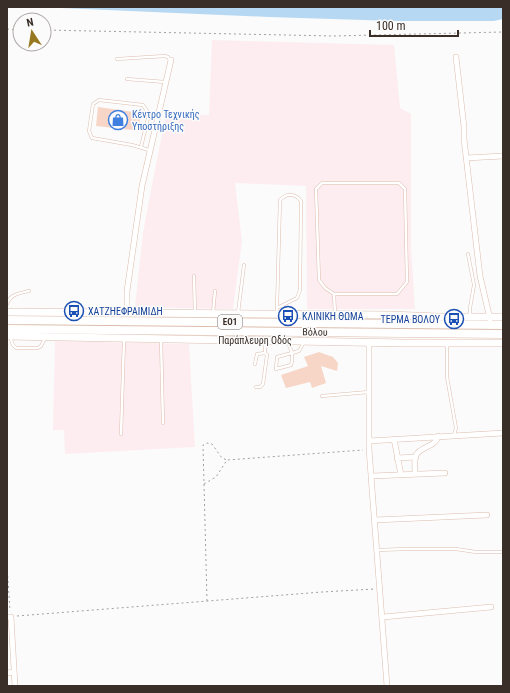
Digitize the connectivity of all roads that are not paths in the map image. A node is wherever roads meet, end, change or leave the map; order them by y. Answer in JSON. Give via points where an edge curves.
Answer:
{"nodes":[{"id":1,"x":456,"y":57,"type":"dead end"},
{"id":2,"x":117,"y":60,"type":"dead end"},
{"id":3,"x":171,"y":60,"type":"joint"},
{"id":4,"x":127,"y":79,"type":"dead end"},
{"id":5,"x":166,"y":82,"type":"junction"},
{"id":6,"x":141,"y":147,"type":"junction"},
{"id":7,"x":149,"y":150,"type":"junction"},
{"id":8,"x":503,"y":156,"type":"edge"},
{"id":9,"x":466,"y":158,"type":"junction"},
{"id":10,"x":468,"y":254,"type":"dead end"},
{"id":11,"x":244,"y":265,"type":"dead end"},
{"id":12,"x":194,"y":276,"type":"dead end"},
{"id":13,"x":29,"y":291,"type":"dead end"},
{"id":14,"x":215,"y":291,"type":"dead end"},
{"id":15,"x":334,"y":294,"type":"junction"},
{"id":16,"x":7,"y":304,"type":"edge"},
{"id":17,"x":282,"y":306,"type":"junction"},
{"id":18,"x":277,"y":311,"type":"junction"},
{"id":19,"x":7,"y":312,"type":"edge"},
{"id":20,"x":128,"y":313,"type":"junction"},
{"id":21,"x":195,"y":313,"type":"junction"},
{"id":22,"x":213,"y":314,"type":"junction"},
{"id":23,"x":238,"y":314,"type":"junction"},
{"id":24,"x":292,"y":315,"type":"junction"},
{"id":25,"x":334,"y":315,"type":"junction"},
{"id":26,"x":470,"y":317,"type":"junction"},
{"id":27,"x":503,"y":317,"type":"edge"},
{"id":28,"x":7,"y":320,"type":"edge"},
{"id":29,"x":491,"y":321,"type":"junction"},
{"id":30,"x":503,"y":325,"type":"edge"},
{"id":31,"x":8,"y":334,"type":"edge"},
{"id":32,"x":503,"y":334,"type":"edge"},
{"id":33,"x":45,"y":337,"type":"junction"},
{"id":34,"x":494,"y":338,"type":"junction"},
{"id":35,"x":124,"y":339,"type":"junction"},
{"id":36,"x":161,"y":339,"type":"junction"},
{"id":37,"x":265,"y":340,"type":"junction"},
{"id":38,"x":288,"y":340,"type":"junction"},
{"id":39,"x":305,"y":340,"type":"junction"},
{"id":40,"x":369,"y":342,"type":"junction"},
{"id":41,"x":447,"y":342,"type":"junction"},
{"id":42,"x":503,"y":342,"type":"edge"},
{"id":43,"x":265,"y":353,"type":"junction"},
{"id":44,"x":292,"y":353,"type":"junction"},
{"id":45,"x":255,"y":364,"type":"dead end"},
{"id":46,"x":256,"y":387,"type":"dead end"},
{"id":47,"x":370,"y":392,"type":"junction"},
{"id":48,"x":322,"y":396,"type":"dead end"},
{"id":49,"x":163,"y":423,"type":"dead end"},
{"id":50,"x":503,"y":433,"type":"edge"},
{"id":51,"x":120,"y":434,"type":"dead end"},
{"id":52,"x":454,"y":435,"type":"junction"},
{"id":53,"x":438,"y":436,"type":"junction"},
{"id":54,"x":394,"y":439,"type":"junction"},
{"id":55,"x":370,"y":441,"type":"junction"},
{"id":56,"x":416,"y":457,"type":"junction"},
{"id":57,"x":397,"y":458,"type":"junction"},
{"id":58,"x":445,"y":473,"type":"dead end"},
{"id":59,"x":415,"y":474,"type":"junction"},
{"id":60,"x":401,"y":475,"type":"junction"},
{"id":61,"x":372,"y":476,"type":"junction"},
{"id":62,"x":487,"y":515,"type":"dead end"},
{"id":63,"x":375,"y":520,"type":"junction"},
{"id":64,"x":378,"y":550,"type":"junction"},
{"id":65,"x":503,"y":552,"type":"edge"},
{"id":66,"x":492,"y":607,"type":"dead end"},
{"id":67,"x":9,"y":617,"type":"edge"},
{"id":68,"x":383,"y":617,"type":"junction"},
{"id":69,"x":14,"y":672,"type":"junction"},
{"id":70,"x":7,"y":673,"type":"edge"},
{"id":71,"x":15,"y":686,"type":"edge"},
{"id":72,"x":388,"y":686,"type":"edge"}],
"edges":[{"from":1,"to":9,"type":"street"},
{"from":2,"to":3,"type":"lane","via":[[165,56]]},
{"from":3,"to":5,"type":"street"},
{"from":4,"to":5,"type":"lane"},
{"from":5,"to":7,"type":"street"},
{"from":6,"to":6,"type":"lane","via":[[92,138],[89,131],[92,104],[99,100],[143,105],[149,114]]},
{"from":6,"to":7,"type":"lane"},
{"from":7,"to":20,"type":"street","via":[[127,291]]},
{"from":8,"to":9,"type":"street"},
{"from":9,"to":29,"type":"street","via":[[480,276]]},
{"from":10,"to":26,"type":"lane","via":[[474,285]]},
{"from":11,"to":23,"type":"lane"},
{"from":12,"to":21,"type":"lane"},
{"from":13,"to":16,"type":"lane","via":[[12,296]]},
{"from":14,"to":22,"type":"lane"},
{"from":15,"to":15,"type":"lane","via":[[397,294],[407,282],[405,189],[399,183],[322,183],[316,189],[319,280]]},
{"from":15,"to":25,"type":"lane"},
{"from":17,"to":18,"type":"lane"},
{"from":17,"to":18,"type":"lane","via":[[298,297],[300,290],[301,201],[291,194],[280,200]]},
{"from":17,"to":24,"type":"lane"},
{"from":18,"to":23,"type":"street"},
{"from":18,"to":24,"type":"street"},
{"from":19,"to":20,"type":"street"},
{"from":20,"to":21,"type":"street"},
{"from":21,"to":22,"type":"street"},
{"from":22,"to":23,"type":"street"},
{"from":24,"to":25,"type":"street"},
{"from":25,"to":26,"type":"street"},
{"from":26,"to":29,"type":"street"},
{"from":27,"to":29,"type":"street"},
{"from":28,"to":29,"type":"main road","name":"Βόλου","number":"ΕΟ1"},
{"from":29,"to":30,"type":"main road","name":"Βόλου","number":"ΕΟ1"},
{"from":29,"to":34,"type":"street"},
{"from":31,"to":33,"type":"street","name":"Παράπλευρη Οδός"},
{"from":31,"to":33,"type":"lane","via":[[16,348],[37,348],[41,346]]},
{"from":31,"to":34,"type":"main road","name":"Βόλου","number":"ΕΟ1"},
{"from":32,"to":34,"type":"main road","name":"Βόλου","number":"ΕΟ1"},
{"from":33,"to":35,"type":"street","name":"Παράπλευρη Οδός"},
{"from":34,"to":41,"type":"street","name":"Παράπλευρη Οδός"},
{"from":34,"to":42,"type":"street","name":"Παράπλευρη Οδός"},
{"from":35,"to":36,"type":"street","name":"Παράπλευρη Οδός"},
{"from":35,"to":51,"type":"lane"},
{"from":36,"to":37,"type":"street","name":"Παράπλευρη Οδός"},
{"from":36,"to":49,"type":"lane"},
{"from":37,"to":38,"type":"street","name":"Παράπλευρη Οδός"},
{"from":37,"to":43,"type":"lane"},
{"from":38,"to":39,"type":"street","name":"Παράπλευρη Οδός"},
{"from":38,"to":44,"type":"lane"},
{"from":39,"to":40,"type":"street","name":"Παράπλευρη Οδός"},
{"from":39,"to":44,"type":"lane","via":[[299,351]]},
{"from":40,"to":41,"type":"street","name":"Παράπλευρη Οδός"},
{"from":40,"to":47,"type":"street"},
{"from":41,"to":52,"type":"lane","via":[[447,377],[456,428]]},
{"from":43,"to":45,"type":"lane","via":[[257,354]]},
{"from":43,"to":46,"type":"lane","via":[[263,384]]},
{"from":44,"to":44,"type":"lane","via":[[277,357],[276,369],[291,365]]},
{"from":47,"to":48,"type":"lane"},
{"from":47,"to":55,"type":"street"},
{"from":50,"to":52,"type":"street"},
{"from":52,"to":53,"type":"street"},
{"from":53,"to":54,"type":"street"},
{"from":53,"to":56,"type":"street","via":[[437,440],[419,451]]},
{"from":54,"to":55,"type":"street"},
{"from":54,"to":57,"type":"street"},
{"from":55,"to":61,"type":"street"},
{"from":56,"to":57,"type":"street"},
{"from":56,"to":59,"type":"street"},
{"from":57,"to":60,"type":"street"},
{"from":58,"to":59,"type":"street"},
{"from":59,"to":60,"type":"street"},
{"from":60,"to":61,"type":"street"},
{"from":61,"to":63,"type":"street"},
{"from":62,"to":63,"type":"street"},
{"from":63,"to":64,"type":"street"},
{"from":64,"to":65,"type":"lane","via":[[456,549]]},
{"from":64,"to":68,"type":"street"},
{"from":66,"to":68,"type":"street"},
{"from":67,"to":69,"type":"street"},
{"from":68,"to":72,"type":"street"},
{"from":69,"to":70,"type":"street"},
{"from":69,"to":71,"type":"street"}]}
